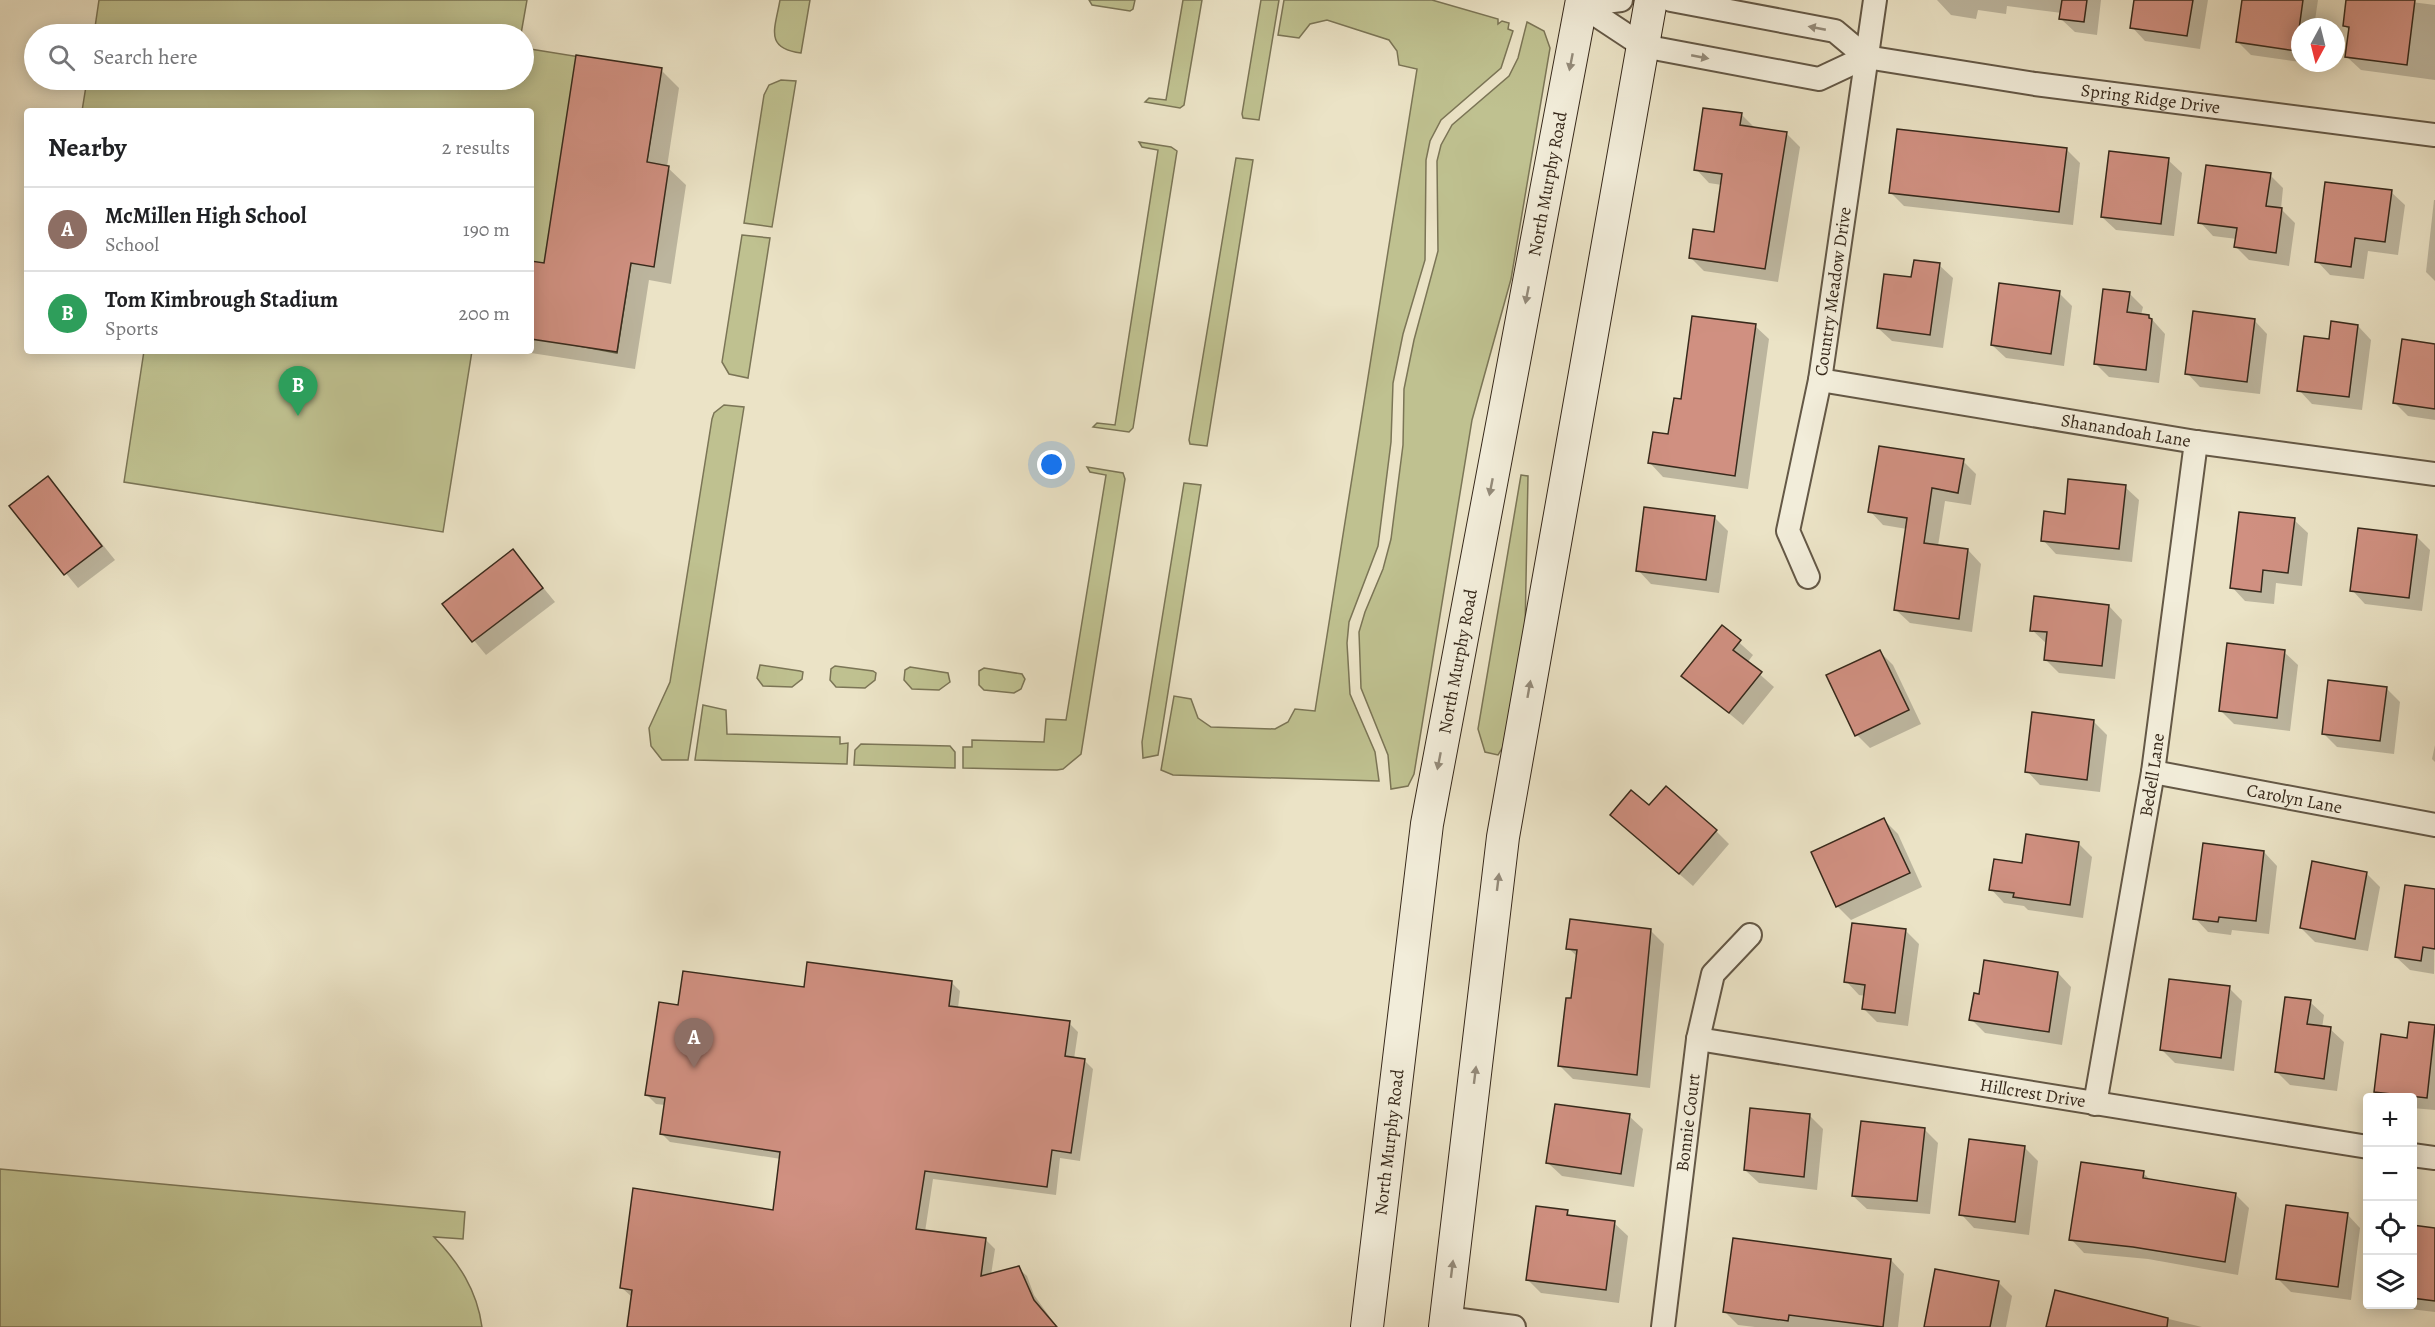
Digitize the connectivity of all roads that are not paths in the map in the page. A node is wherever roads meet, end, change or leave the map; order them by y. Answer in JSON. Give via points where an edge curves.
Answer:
{"nodes":[{"id":1,"x":1621,"y":0,"type":"edge"},
{"id":2,"x":1651,"y":0,"type":"edge"},
{"id":3,"x":1671,"y":0,"type":"edge"},
{"id":4,"x":1875,"y":0,"type":"edge"},
{"id":5,"x":1582,"y":2,"type":"edge"},
{"id":6,"x":1643,"y":46,"type":"junction"},
{"id":7,"x":1866,"y":57,"type":"junction"},
{"id":8,"x":2435,"y":135,"type":"edge"},
{"id":9,"x":1820,"y":380,"type":"junction"},
{"id":10,"x":2196,"y":442,"type":"junction"},
{"id":11,"x":2435,"y":474,"type":"edge"},
{"id":12,"x":1808,"y":577,"type":"dead end"},
{"id":13,"x":2153,"y":772,"type":"junction"},
{"id":14,"x":2435,"y":825,"type":"edge"},
{"id":15,"x":1750,"y":935,"type":"dead end"},
{"id":16,"x":1698,"y":1039,"type":"junction"},
{"id":17,"x":2095,"y":1104,"type":"junction"},
{"id":18,"x":2363,"y":1147,"type":"edge"},
{"id":19,"x":2417,"y":1156,"type":"edge"},
{"id":20,"x":2435,"y":1158,"type":"edge"},
{"id":21,"x":1446,"y":1322,"type":"edge"},
{"id":22,"x":1368,"y":1327,"type":"edge"},
{"id":23,"x":1514,"y":1327,"type":"edge"},
{"id":24,"x":1663,"y":1327,"type":"edge"}],
"edges":[{"from":1,"to":5,"type":"street"},
{"from":2,"to":6,"type":"main road"},
{"from":7,"to":3,"type":"street","one_way":true,"via":[[1835,31]]},
{"from":4,"to":7,"type":"street","name":"Country Meadow Drive"},
{"from":5,"to":6,"type":"street"},
{"from":5,"to":22,"type":"main road","name":"North Murphy Road","one_way":true,"via":[[1427,824]]},
{"from":6,"to":7,"type":"street","one_way":true,"via":[[1819,79]]},
{"from":21,"to":6,"type":"main road","one_way":true,"via":[[1503,837]]},
{"from":7,"to":8,"type":"street","name":"Spring Ridge Drive","via":[[2035,84]]},
{"from":7,"to":9,"type":"street","name":"Country Meadow Drive"},
{"from":9,"to":10,"type":"street","name":"Shanandoah Lane"},
{"from":9,"to":12,"type":"street","name":"Country Meadow Drive","via":[[1788,531]]},
{"from":10,"to":11,"type":"street","name":"Shanandoah Lane"},
{"from":10,"to":13,"type":"street","name":"Bedell Lane"},
{"from":13,"to":14,"type":"street","name":"Carolyn Lane"},
{"from":13,"to":17,"type":"street","name":"Bedell Lane"},
{"from":15,"to":16,"type":"street","name":"Bonnie Court","via":[[1713,974]]},
{"from":16,"to":17,"type":"street","name":"Hillcrest Drive"},
{"from":16,"to":24,"type":"street","name":"Bonnie Court"},
{"from":17,"to":18,"type":"street","name":"Hillcrest Drive"},
{"from":19,"to":20,"type":"street"},
{"from":21,"to":23,"type":"street"}]}
